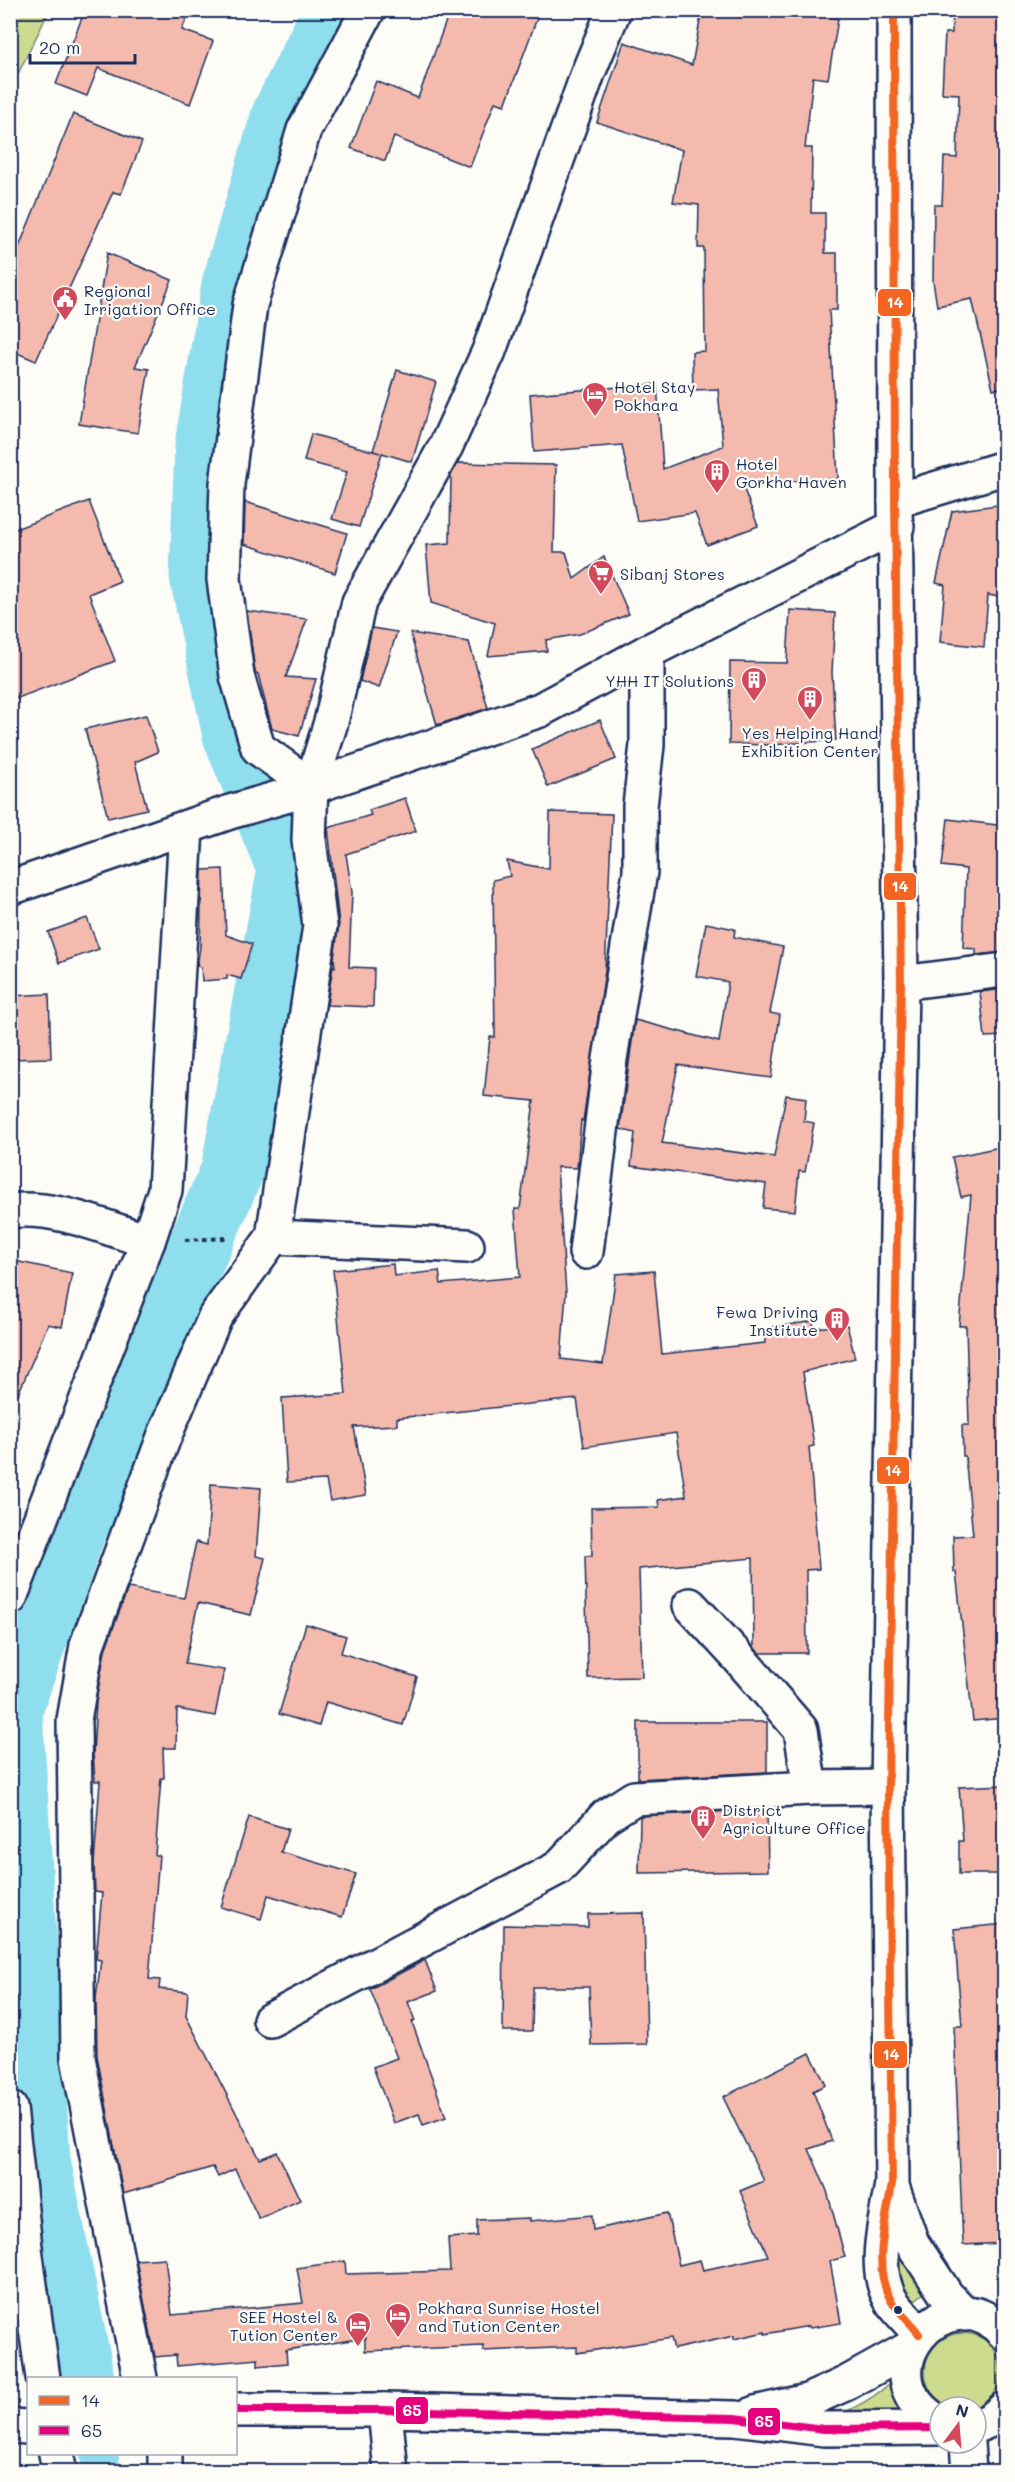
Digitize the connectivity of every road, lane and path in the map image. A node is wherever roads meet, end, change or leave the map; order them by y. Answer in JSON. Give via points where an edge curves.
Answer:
{"nodes":[{"id":1,"x":368,"y":10,"type":"edge"},
{"id":2,"x":614,"y":10,"type":"edge"},
{"id":3,"x":894,"y":10,"type":"edge"},
{"id":4,"x":1005,"y":468,"type":"edge"},
{"id":5,"x":896,"y":513,"type":"junction"},
{"id":6,"x":647,"y":652,"type":"junction"},
{"id":7,"x":298,"y":791,"type":"junction"},
{"id":8,"x":186,"y":829,"type":"junction"},
{"id":9,"x":10,"y":888,"type":"edge"},
{"id":10,"x":1005,"y":970,"type":"edge"},
{"id":11,"x":901,"y":983,"type":"junction"},
{"id":12,"x":10,"y":1211,"type":"edge"},
{"id":13,"x":273,"y":1237,"type":"junction"},
{"id":14,"x":148,"y":1241,"type":"junction"},
{"id":15,"x":467,"y":1246,"type":"dead end"},
{"id":16,"x":586,"y":1252,"type":"dead end"},
{"id":17,"x":10,"y":1598,"type":"edge"},
{"id":18,"x":690,"y":1605,"type":"dead end"},
{"id":19,"x":810,"y":1788,"type":"junction"},
{"id":20,"x":888,"y":1788,"type":"junction"},
{"id":21,"x":270,"y":2020,"type":"dead end"},
{"id":22,"x":10,"y":2108,"type":"edge"},
{"id":23,"x":892,"y":2184,"type":"junction"},
{"id":24,"x":989,"y":2316,"type":"edge"},
{"id":25,"x":915,"y":2341,"type":"junction"},
{"id":26,"x":43,"y":2377,"type":"edge"},
{"id":27,"x":140,"y":2377,"type":"edge"},
{"id":28,"x":237,"y":2409,"type":"edge"},
{"id":29,"x":385,"y":2410,"type":"junction"},
{"id":30,"x":928,"y":2416,"type":"edge"},
{"id":31,"x":735,"y":2418,"type":"junction"},
{"id":32,"x":10,"y":2426,"type":"edge"},
{"id":33,"x":27,"y":2427,"type":"edge"},
{"id":34,"x":928,"y":2428,"type":"edge"},
{"id":35,"x":56,"y":2455,"type":"edge"},
{"id":36,"x":165,"y":2455,"type":"edge"},
{"id":37,"x":968,"y":2455,"type":"edge"},
{"id":38,"x":60,"y":2472,"type":"edge"},
{"id":39,"x":165,"y":2472,"type":"edge"},
{"id":40,"x":391,"y":2472,"type":"edge"},
{"id":41,"x":969,"y":2472,"type":"edge"}],
"edges":[{"from":1,"to":7,"type":"main road","via":[[304,130],[250,305],[227,484],[224,579],[237,676],[258,748]]},
{"from":2,"to":7,"type":"main road","via":[[489,351],[446,446],[359,602],[331,722]]},
{"from":3,"to":5,"type":"main road"},
{"from":4,"to":5,"type":"main road"},
{"from":5,"to":6,"type":"main road"},
{"from":5,"to":11,"type":"main road"},
{"from":6,"to":7,"type":"main road","via":[[540,710]]},
{"from":6,"to":16,"type":"main road","via":[[640,872],[610,1059]]},
{"from":7,"to":8,"type":"main road"},
{"from":7,"to":13,"type":"main road","via":[[320,926]]},
{"from":8,"to":9,"type":"main road"},
{"from":8,"to":14,"type":"main road","via":[[165,1190]]},
{"from":10,"to":11,"type":"main road"},
{"from":11,"to":20,"type":"main road"},
{"from":12,"to":14,"type":"main road","via":[[49,1211]]},
{"from":13,"to":14,"type":"path"},
{"from":13,"to":15,"type":"main road"},
{"from":13,"to":27,"type":"main road","via":[[215,1317],[164,1437],[87,1645],[74,1720],[78,2058]]},
{"from":14,"to":17,"type":"main road"},
{"from":18,"to":19,"type":"main road","via":[[801,1730]]},
{"from":19,"to":20,"type":"main road"},
{"from":19,"to":21,"type":"main road","via":[[634,1798],[606,1816],[558,1868]]},
{"from":20,"to":23,"type":"main road"},
{"from":22,"to":26,"type":"main road"},
{"from":23,"to":24,"type":"main road","via":[[912,2243],[947,2296]]},
{"from":23,"to":25,"type":"main road","via":[[882,2279]]},
{"from":24,"to":25,"type":"main road","via":[[948,2316],[932,2322]]},
{"from":25,"to":30,"type":"main road","via":[[906,2365],[906,2382],[913,2399]]},
{"from":25,"to":31,"type":"main road","via":[[847,2383],[807,2401]]},
{"from":28,"to":29,"type":"main road"},
{"from":29,"to":31,"type":"main road"},
{"from":29,"to":40,"type":"main road"},
{"from":31,"to":34,"type":"main road","via":[[824,2429]]},
{"from":32,"to":33,"type":"main road"},
{"from":35,"to":38,"type":"main road"},
{"from":36,"to":39,"type":"main road"},
{"from":37,"to":41,"type":"main road"}]}
